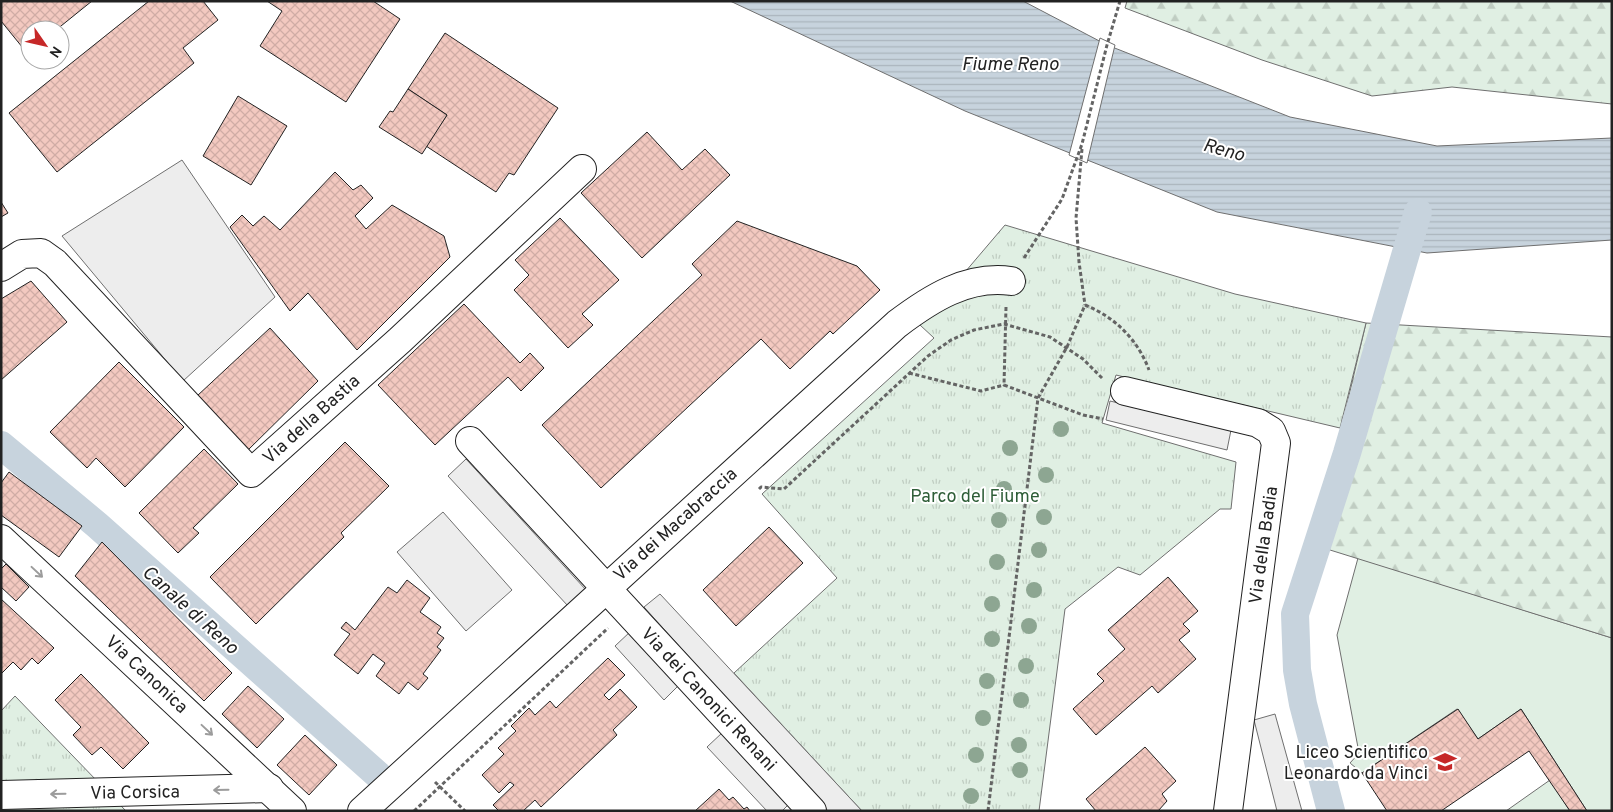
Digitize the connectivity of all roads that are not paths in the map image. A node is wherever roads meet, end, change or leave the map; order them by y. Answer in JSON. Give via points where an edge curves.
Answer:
{"nodes":[{"id":1,"x":582,"y":170,"type":"dead end"},
{"id":2,"x":1,"y":267,"type":"edge"},
{"id":3,"x":1017,"y":271,"type":"road end"},
{"id":4,"x":1125,"y":391,"type":"road end"},
{"id":5,"x":470,"y":440,"type":"dead end"},
{"id":6,"x":1,"y":539,"type":"edge"},
{"id":7,"x":605,"y":588,"type":"junction"},
{"id":8,"x":269,"y":788,"type":"junction"},
{"id":9,"x":1,"y":795,"type":"edge"},
{"id":10,"x":292,"y":811,"type":"edge"},
{"id":11,"x":362,"y":811,"type":"edge"},
{"id":12,"x":812,"y":811,"type":"edge"},
{"id":13,"x":1228,"y":811,"type":"edge"}],
"edges":[{"from":1,"to":2,"type":"street","name":"Via della Bastia","via":[[400,340],[251,473],[55,262],[41,253],[22,254]]},
{"from":3,"to":7,"type":"street","name":"Via dei Macabraccia","via":[[998,279],[966,284],[919,307]]},
{"from":4,"to":13,"type":"street","name":"Via della Badia","via":[[1258,423],[1271,431],[1276,443]]},
{"from":5,"to":7,"type":"street","name":"Via dei Canonici Renani"},
{"from":6,"to":8,"type":"street","name":"Via Canonica","one_way":true},
{"from":7,"to":11,"type":"street","name":"Via dei Macabraccia"},
{"from":7,"to":12,"type":"street","name":"Via dei Canonici Renani"},
{"from":8,"to":9,"type":"street","name":"Via Corsica","one_way":true},
{"from":8,"to":10,"type":"street","name":"Via Canonica"}]}
